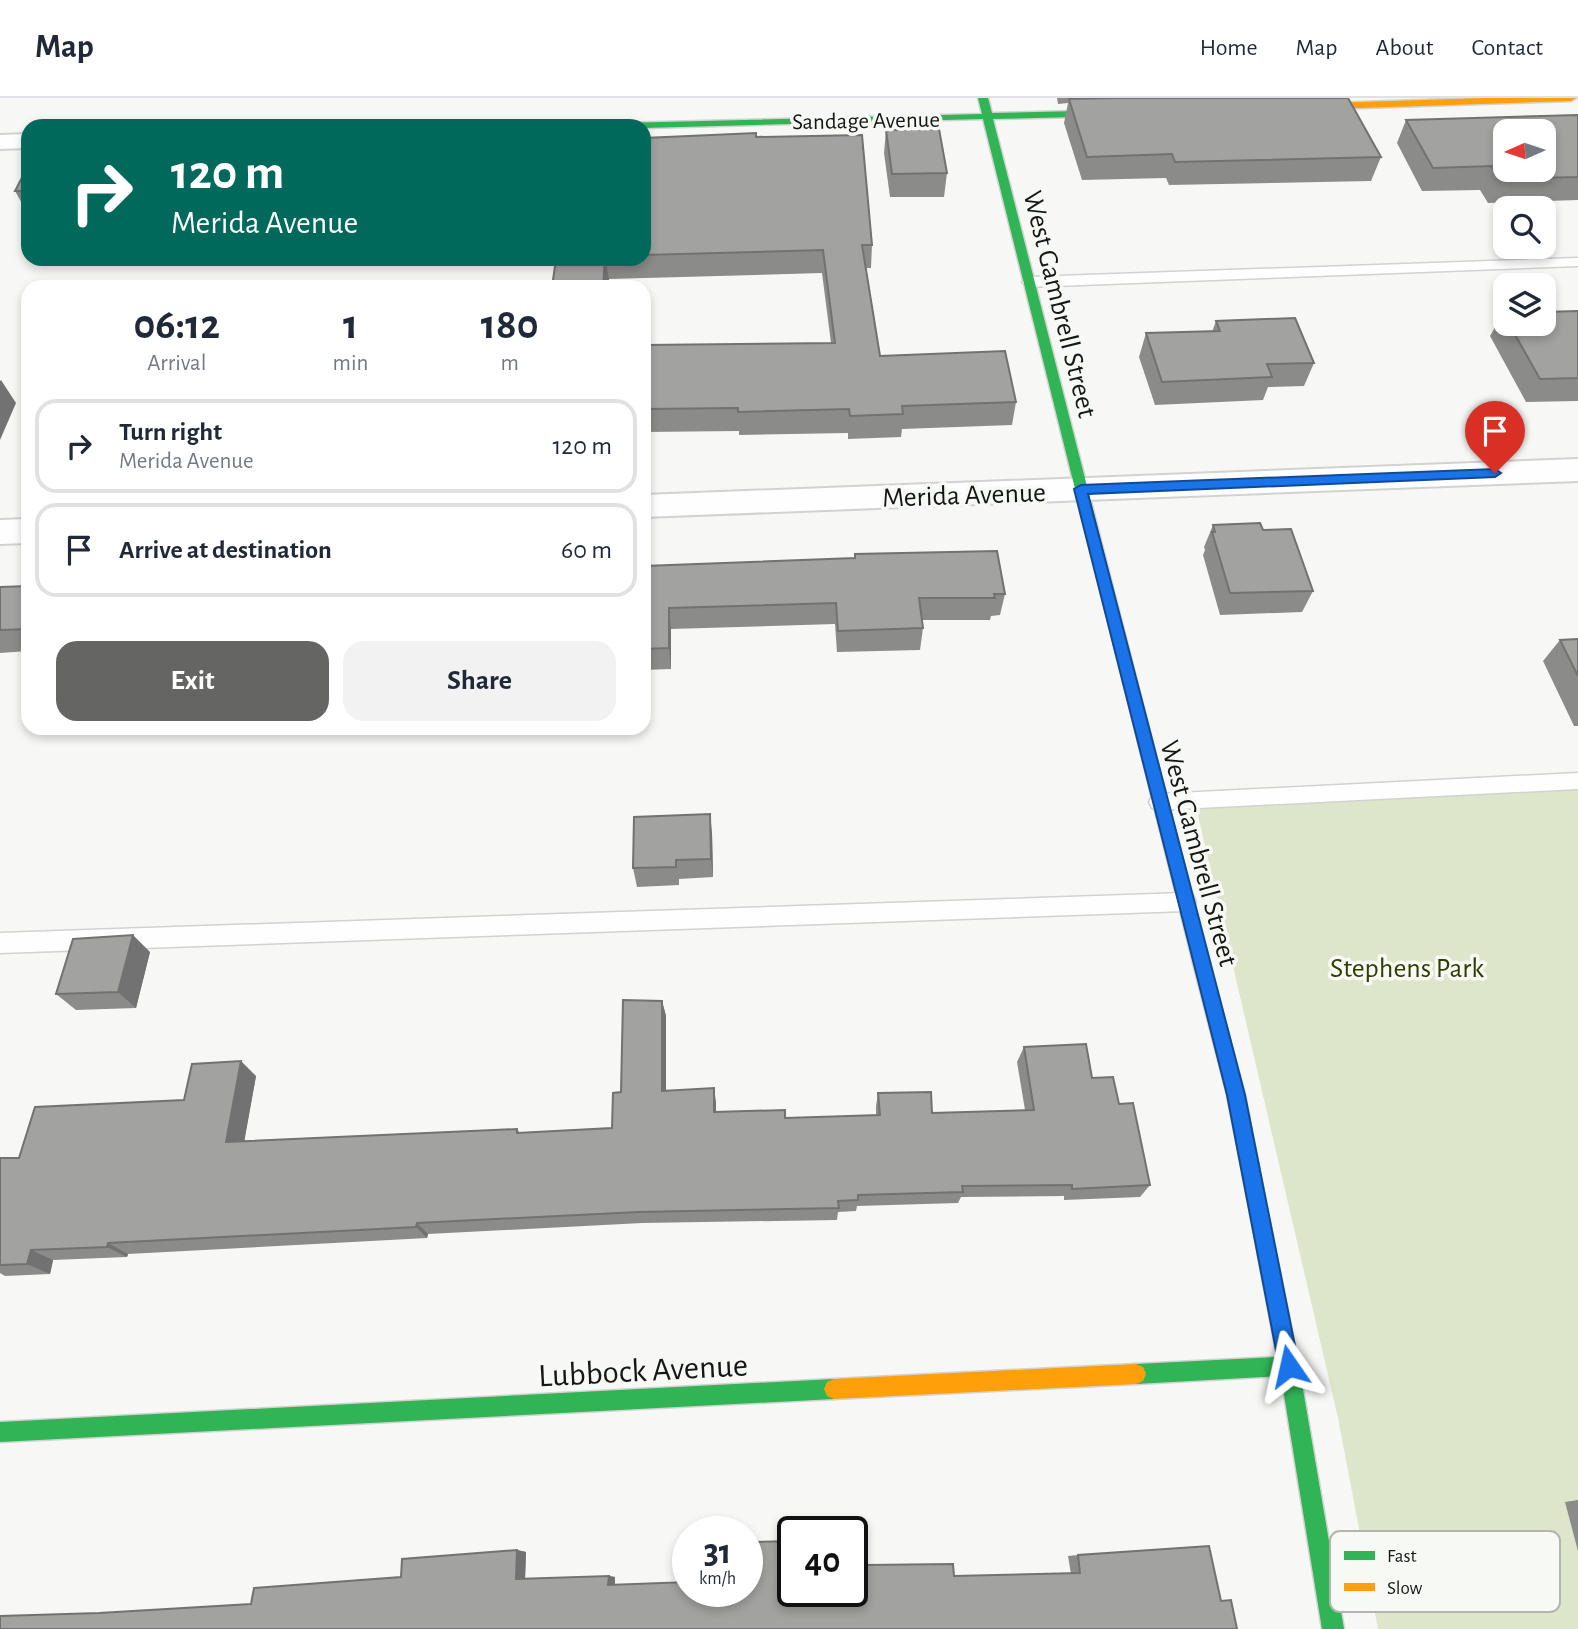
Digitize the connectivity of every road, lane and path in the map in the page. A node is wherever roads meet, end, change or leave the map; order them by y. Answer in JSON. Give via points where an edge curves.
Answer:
{"nodes":[{"id":1,"x":983,"y":98,"type":"edge"},
{"id":2,"x":1571,"y":98,"type":"edge"},
{"id":3,"x":1279,"y":107,"type":"edge"},
{"id":4,"x":1140,"y":112,"type":"edge"},
{"id":5,"x":988,"y":117,"type":"junction"},
{"id":6,"x":651,"y":125,"type":"edge"},
{"id":7,"x":21,"y":141,"type":"edge"},
{"id":8,"x":0,"y":142,"type":"edge"},
{"id":9,"x":1578,"y":262,"type":"edge"},
{"id":10,"x":1029,"y":282,"type":"junction"},
{"id":11,"x":1578,"y":470,"type":"edge"},
{"id":12,"x":1081,"y":489,"type":"junction"},
{"id":13,"x":651,"y":506,"type":"edge"},
{"id":14,"x":21,"y":531,"type":"edge"},
{"id":15,"x":0,"y":532,"type":"edge"},
{"id":16,"x":1578,"y":781,"type":"edge"},
{"id":17,"x":1159,"y":802,"type":"junction"},
{"id":18,"x":1185,"y":902,"type":"junction"},
{"id":19,"x":0,"y":943,"type":"edge"},
{"id":20,"x":1289,"y":1366,"type":"junction"},
{"id":21,"x":0,"y":1432,"type":"edge"},
{"id":22,"x":1330,"y":1606,"type":"edge"}],
"edges":[{"from":1,"to":5,"type":"street","name":"West Gambrell Street"},
{"from":2,"to":3,"type":"street"},
{"from":4,"to":5,"type":"street","name":"Sandage Avenue"},
{"from":5,"to":6,"type":"street","name":"Sandage Avenue"},
{"from":5,"to":10,"type":"street","name":"West Gambrell Street"},
{"from":7,"to":8,"type":"street"},
{"from":9,"to":10,"type":"lane"},
{"from":10,"to":12,"type":"street","name":"West Gambrell Street"},
{"from":11,"to":12,"type":"street","name":"Merida Avenue"},
{"from":12,"to":13,"type":"street","name":"Merida Avenue"},
{"from":12,"to":17,"type":"street","name":"West Gambrell Street"},
{"from":14,"to":15,"type":"street"},
{"from":16,"to":17,"type":"lane"},
{"from":17,"to":18,"type":"street","name":"West Gambrell Street"},
{"from":18,"to":19,"type":"lane"},
{"from":18,"to":20,"type":"street","name":"West Gambrell Street","via":[[1236,1095]]},
{"from":20,"to":21,"type":"street","name":"Lubbock Avenue"},
{"from":20,"to":22,"type":"street","name":"West Gambrell Street"}]}
